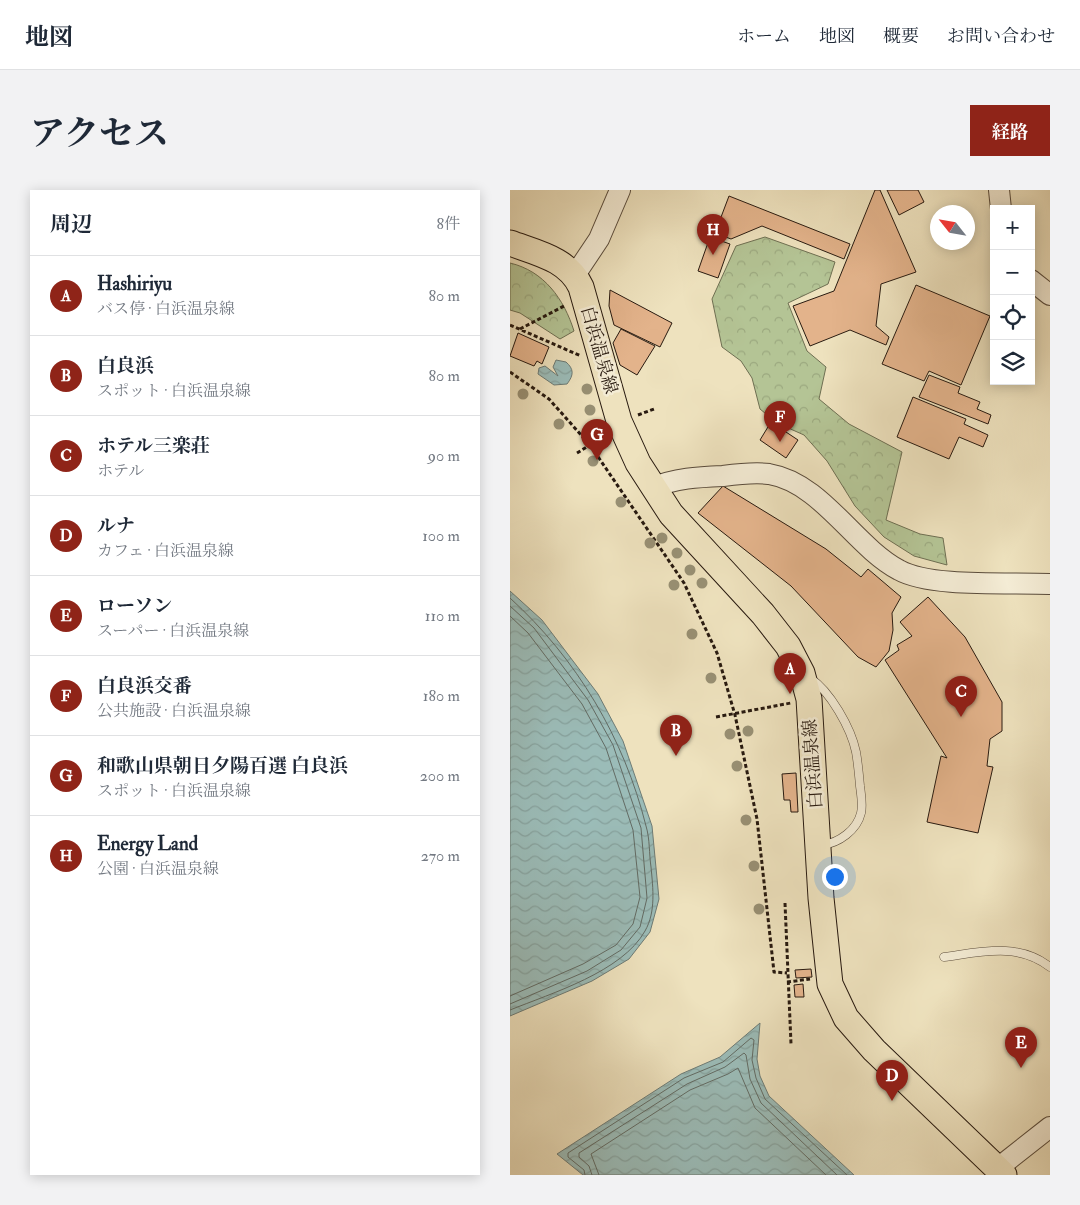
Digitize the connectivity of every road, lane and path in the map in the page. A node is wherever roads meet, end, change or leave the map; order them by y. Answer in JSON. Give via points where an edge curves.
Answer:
{"nodes":[{"id":1,"x":620,"y":190,"type":"edge"},
{"id":2,"x":999,"y":190,"type":"edge"},
{"id":3,"x":1001,"y":205,"type":"edge"},
{"id":4,"x":510,"y":243,"type":"edge"},
{"id":5,"x":575,"y":275,"type":"junction"},
{"id":6,"x":1035,"y":283,"type":"edge"},
{"id":7,"x":1050,"y":294,"type":"edge"},
{"id":8,"x":569,"y":304,"type":"dead end"},
{"id":9,"x":510,"y":324,"type":"edge"},
{"id":10,"x":520,"y":329,"type":"junction"},
{"id":11,"x":587,"y":357,"type":"dead end"},
{"id":12,"x":510,"y":372,"type":"edge"},
{"id":13,"x":654,"y":409,"type":"dead end"},
{"id":14,"x":633,"y":417,"type":"dead end"},
{"id":15,"x":608,"y":425,"type":"dead end"},
{"id":16,"x":590,"y":446,"type":"junction"},
{"id":17,"x":577,"y":453,"type":"dead end"},
{"id":18,"x":652,"y":488,"type":"junction"},
{"id":19,"x":1050,"y":584,"type":"edge"},
{"id":20,"x":802,"y":673,"type":"junction"},
{"id":21,"x":808,"y":699,"type":"junction"},
{"id":22,"x":735,"y":714,"type":"junction"},
{"id":23,"x":716,"y":717,"type":"dead end"},
{"id":24,"x":819,"y":846,"type":"junction"},
{"id":25,"x":785,"y":903,"type":"dead end"},
{"id":26,"x":944,"y":956,"type":"dead end"},
{"id":27,"x":1050,"y":967,"type":"edge"},
{"id":28,"x":787,"y":973,"type":"junction"},
{"id":29,"x":798,"y":981,"type":"dead end"},
{"id":30,"x":787,"y":982,"type":"junction"},
{"id":31,"x":791,"y":1044,"type":"dead end"},
{"id":32,"x":1050,"y":1128,"type":"edge"},
{"id":33,"x":1001,"y":1172,"type":"edge"}],
"edges":[{"from":1,"to":5,"type":"street","via":[[599,239]]},
{"from":2,"to":3,"type":"street"},
{"from":4,"to":5,"type":"main road","via":[[548,257]]},
{"from":5,"to":18,"type":"main road","name":"白浜温泉線","via":[[619,421]]},
{"from":6,"to":7,"type":"street"},
{"from":8,"to":10,"type":"path"},
{"from":9,"to":10,"type":"path"},
{"from":10,"to":11,"type":"path"},
{"from":12,"to":16,"type":"path","via":[[549,398]]},
{"from":13,"to":14,"type":"path"},
{"from":15,"to":16,"type":"path","via":[[602,428]]},
{"from":16,"to":17,"type":"path"},
{"from":16,"to":22,"type":"path","via":[[684,583],[717,653]]},
{"from":18,"to":19,"type":"street","via":[[682,479],[769,474],[798,484],[878,555],[899,570],[920,579]]},
{"from":18,"to":20,"type":"main road","name":"白浜温泉線","via":[[671,514],[764,614],[788,646]]},
{"from":20,"to":21,"type":"main road","name":"白浜温泉線"},
{"from":20,"to":24,"type":"lane","via":[[829,697],[854,744],[862,809],[849,832],[834,842]]},
{"from":21,"to":22,"type":"path"},
{"from":21,"to":24,"type":"main road","name":"白浜温泉線"},
{"from":22,"to":23,"type":"path"},
{"from":22,"to":28,"type":"path","via":[[757,818],[774,972]]},
{"from":24,"to":33,"type":"main road","name":"白浜温泉線","via":[[830,984],[846,1018],[874,1050]]},
{"from":25,"to":28,"type":"path"},
{"from":26,"to":27,"type":"lane","via":[[1011,950],[1033,956]]},
{"from":28,"to":30,"type":"path"},
{"from":29,"to":30,"type":"path"},
{"from":30,"to":31,"type":"path"},
{"from":32,"to":33,"type":"street"}]}
